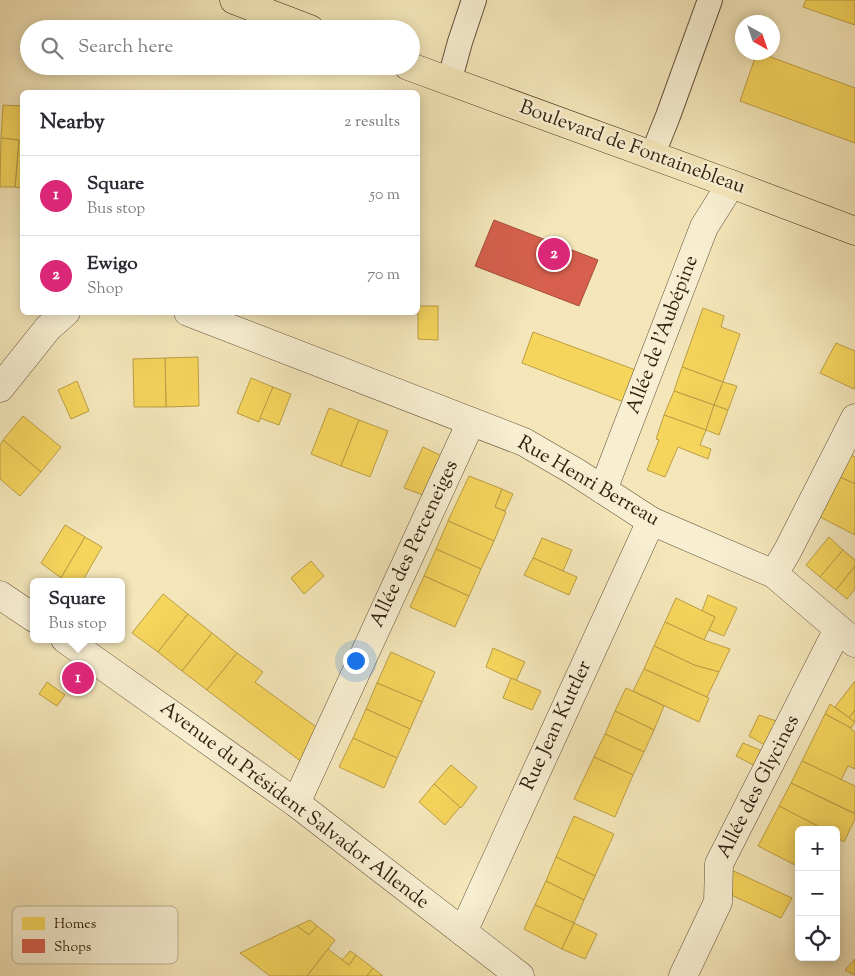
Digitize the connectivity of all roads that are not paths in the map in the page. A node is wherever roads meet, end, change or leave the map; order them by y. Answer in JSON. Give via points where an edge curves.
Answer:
{"nodes":[{"id":1,"x":234,"y":0,"type":"edge"},
{"id":2,"x":474,"y":0,"type":"edge"},
{"id":3,"x":710,"y":0,"type":"edge"},
{"id":4,"x":286,"y":20,"type":"edge"},
{"id":5,"x":420,"y":71,"type":"edge"},
{"id":6,"x":449,"y":82,"type":"junction"},
{"id":7,"x":652,"y":156,"type":"junction"},
{"id":8,"x":731,"y":184,"type":"junction"},
{"id":9,"x":855,"y":231,"type":"edge"},
{"id":10,"x":63,"y":315,"type":"edge"},
{"id":11,"x":196,"y":315,"type":"edge"},
{"id":12,"x":0,"y":388,"type":"edge"},
{"id":13,"x":855,"y":418,"type":"edge"},
{"id":14,"x":472,"y":422,"type":"junction"},
{"id":15,"x":603,"y":490,"type":"junction"},
{"id":16,"x":651,"y":521,"type":"junction"},
{"id":17,"x":774,"y":574,"type":"junction"},
{"id":18,"x":0,"y":595,"type":"edge"},
{"id":19,"x":30,"y":615,"type":"edge"},
{"id":20,"x":846,"y":636,"type":"edge"},
{"id":21,"x":71,"y":643,"type":"edge"},
{"id":22,"x":296,"y":803,"type":"junction"},
{"id":23,"x":463,"y":932,"type":"junction"},
{"id":24,"x":520,"y":976,"type":"edge"},
{"id":25,"x":683,"y":976,"type":"edge"}],
"edges":[{"from":1,"to":4,"type":"main road"},
{"from":2,"to":6,"type":"lane"},
{"from":3,"to":7,"type":"lane"},
{"from":5,"to":6,"type":"main road","name":"Boulevard de Fontainebleau"},
{"from":6,"to":7,"type":"main road","name":"Boulevard de Fontainebleau"},
{"from":7,"to":8,"type":"main road","name":"Boulevard de Fontainebleau"},
{"from":8,"to":9,"type":"main road","name":"Boulevard de Fontainebleau"},
{"from":8,"to":15,"type":"street","name":"Allée de l'Aubépine","via":[[704,227]]},
{"from":10,"to":12,"type":"street","via":[[48,328]]},
{"from":11,"to":14,"type":"street","name":"Rue Henri Berreau"},
{"from":13,"to":17,"type":"street"},
{"from":14,"to":15,"type":"street","name":"Rue Henri Berreau","via":[[524,442]]},
{"from":14,"to":22,"type":"street","name":"Allée des Perceneiges"},
{"from":15,"to":16,"type":"street","name":"Rue Henri Berreau"},
{"from":16,"to":17,"type":"street","name":"Rue Henri Berreau"},
{"from":16,"to":23,"type":"street","name":"Rue Jean Kuttler"},
{"from":17,"to":20,"type":"street","name":"Rue Henri Berreau"},
{"from":18,"to":19,"type":"street"},
{"from":20,"to":25,"type":"street","name":"Allée des Glycines","via":[[719,864],[718,902]]},
{"from":21,"to":22,"type":"street","name":"Avenue du Président Salvador Allende"},
{"from":22,"to":23,"type":"street","name":"Avenue du Président Salvador Allende"},
{"from":23,"to":24,"type":"street","name":"Avenue du Président Salvador Allende"}]}
